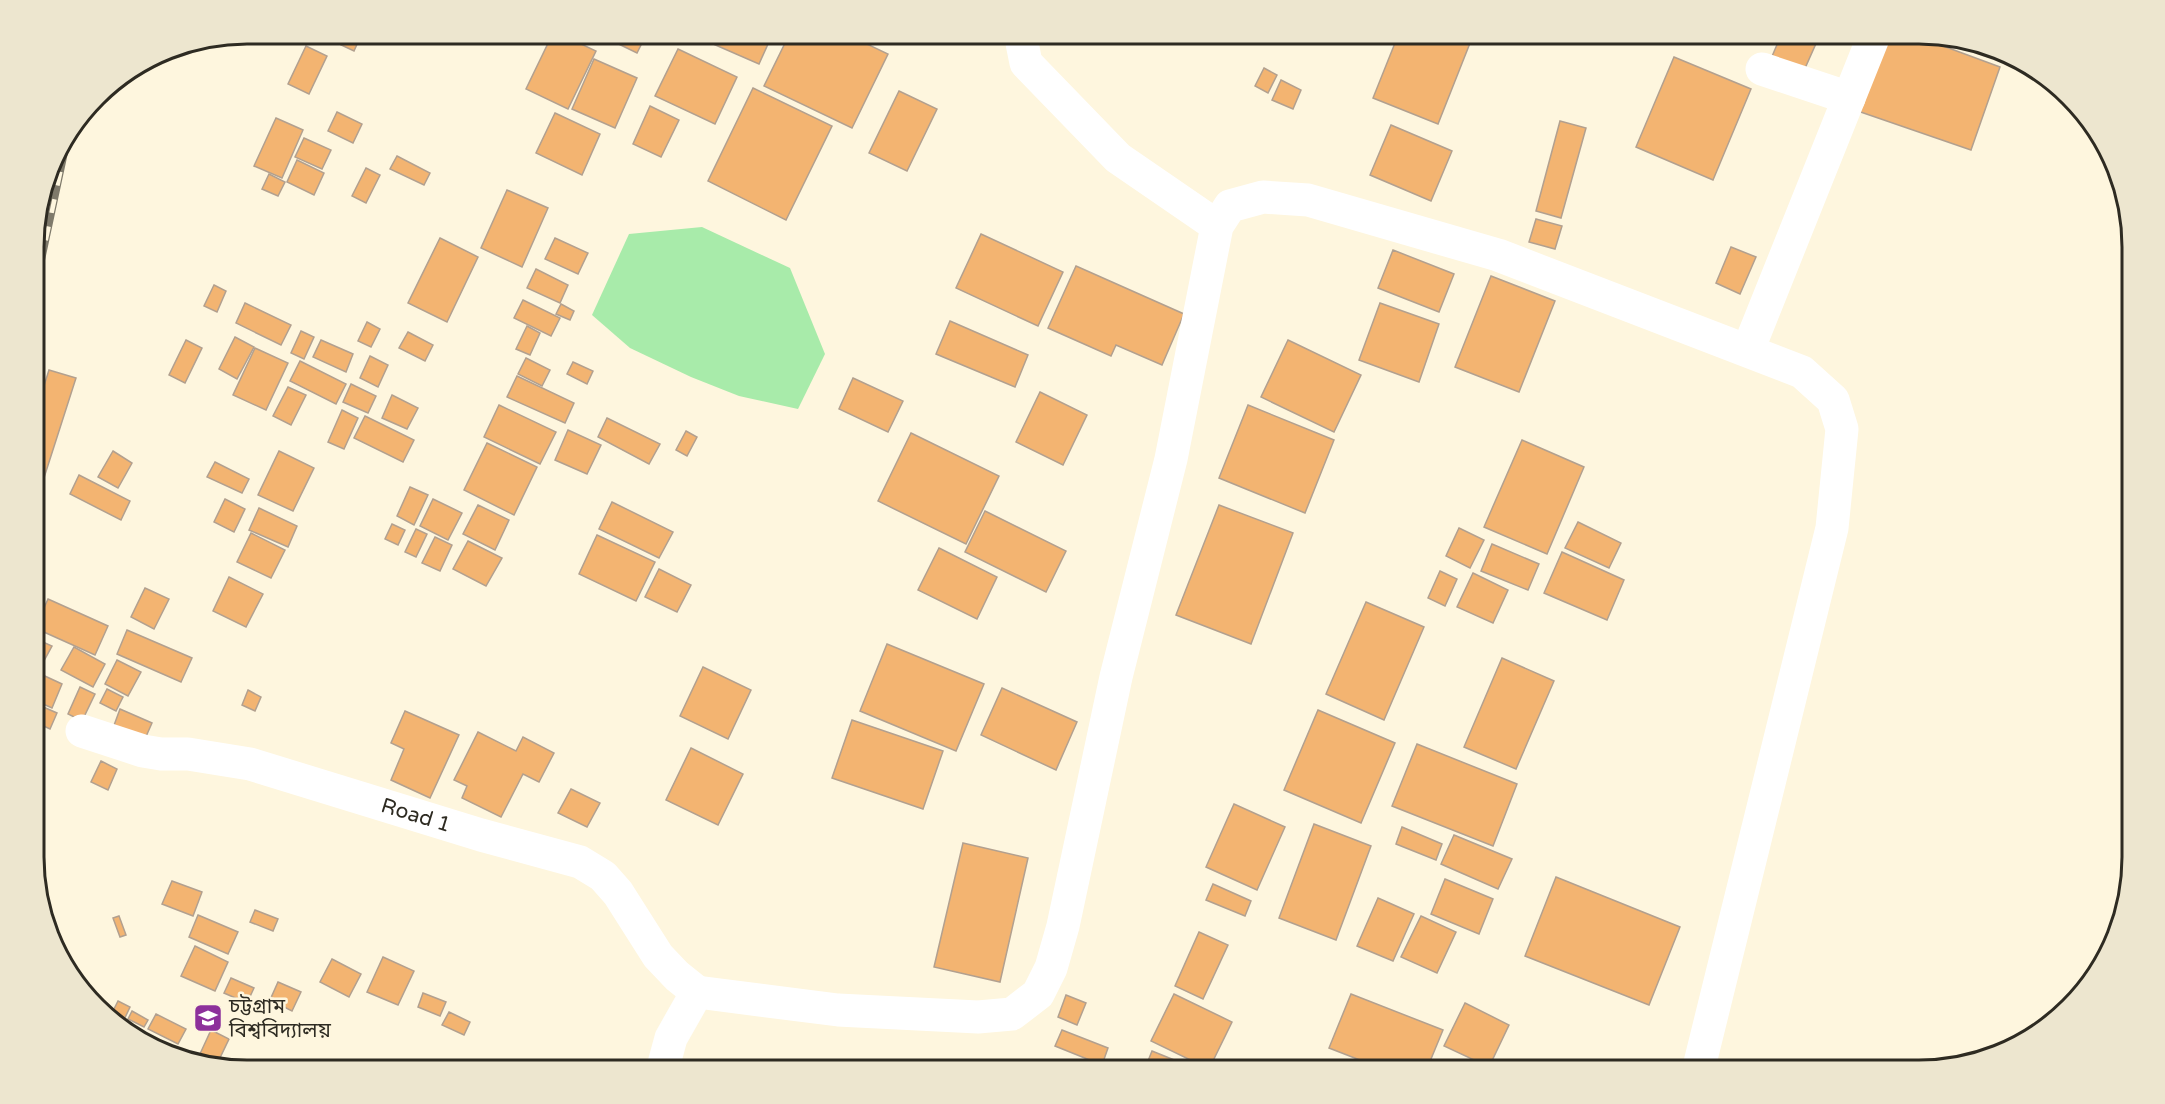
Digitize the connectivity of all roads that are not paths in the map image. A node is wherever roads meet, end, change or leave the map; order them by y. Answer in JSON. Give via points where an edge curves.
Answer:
{"nodes":[{"id":1,"x":1022,"y":44,"type":"edge"},
{"id":2,"x":1871,"y":44,"type":"edge"},
{"id":3,"x":1762,"y":69,"type":"dead end"},
{"id":4,"x":1849,"y":98,"type":"junction"},
{"id":5,"x":1217,"y":226,"type":"junction"},
{"id":6,"x":1748,"y":350,"type":"junction"},
{"id":7,"x":82,"y":731,"type":"dead end"},
{"id":8,"x":697,"y":992,"type":"junction"},
{"id":9,"x":665,"y":1060,"type":"edge"},
{"id":10,"x":1701,"y":1060,"type":"edge"}],
"edges":[{"from":1,"to":5,"type":"street","via":[[1026,63],[1118,158]]},
{"from":2,"to":4,"type":"street"},
{"from":3,"to":4,"type":"street"},
{"from":4,"to":6,"type":"street"},
{"from":5,"to":6,"type":"street","via":[[1230,206],[1263,197],[1308,200],[1498,255]]},
{"from":5,"to":8,"type":"street","via":[[1171,459],[1116,677],[1063,926],[1051,968],[1038,994],[1012,1014],[978,1017],[838,1010]]},
{"from":6,"to":10,"type":"street","via":[[1802,372],[1833,400],[1842,429],[1832,528]]},
{"from":7,"to":8,"type":"street","name":"Road 1","via":[[143,751],[250,764],[580,862],[603,876],[658,956]]},
{"from":8,"to":9,"type":"street","via":[[671,1038]]}]}
